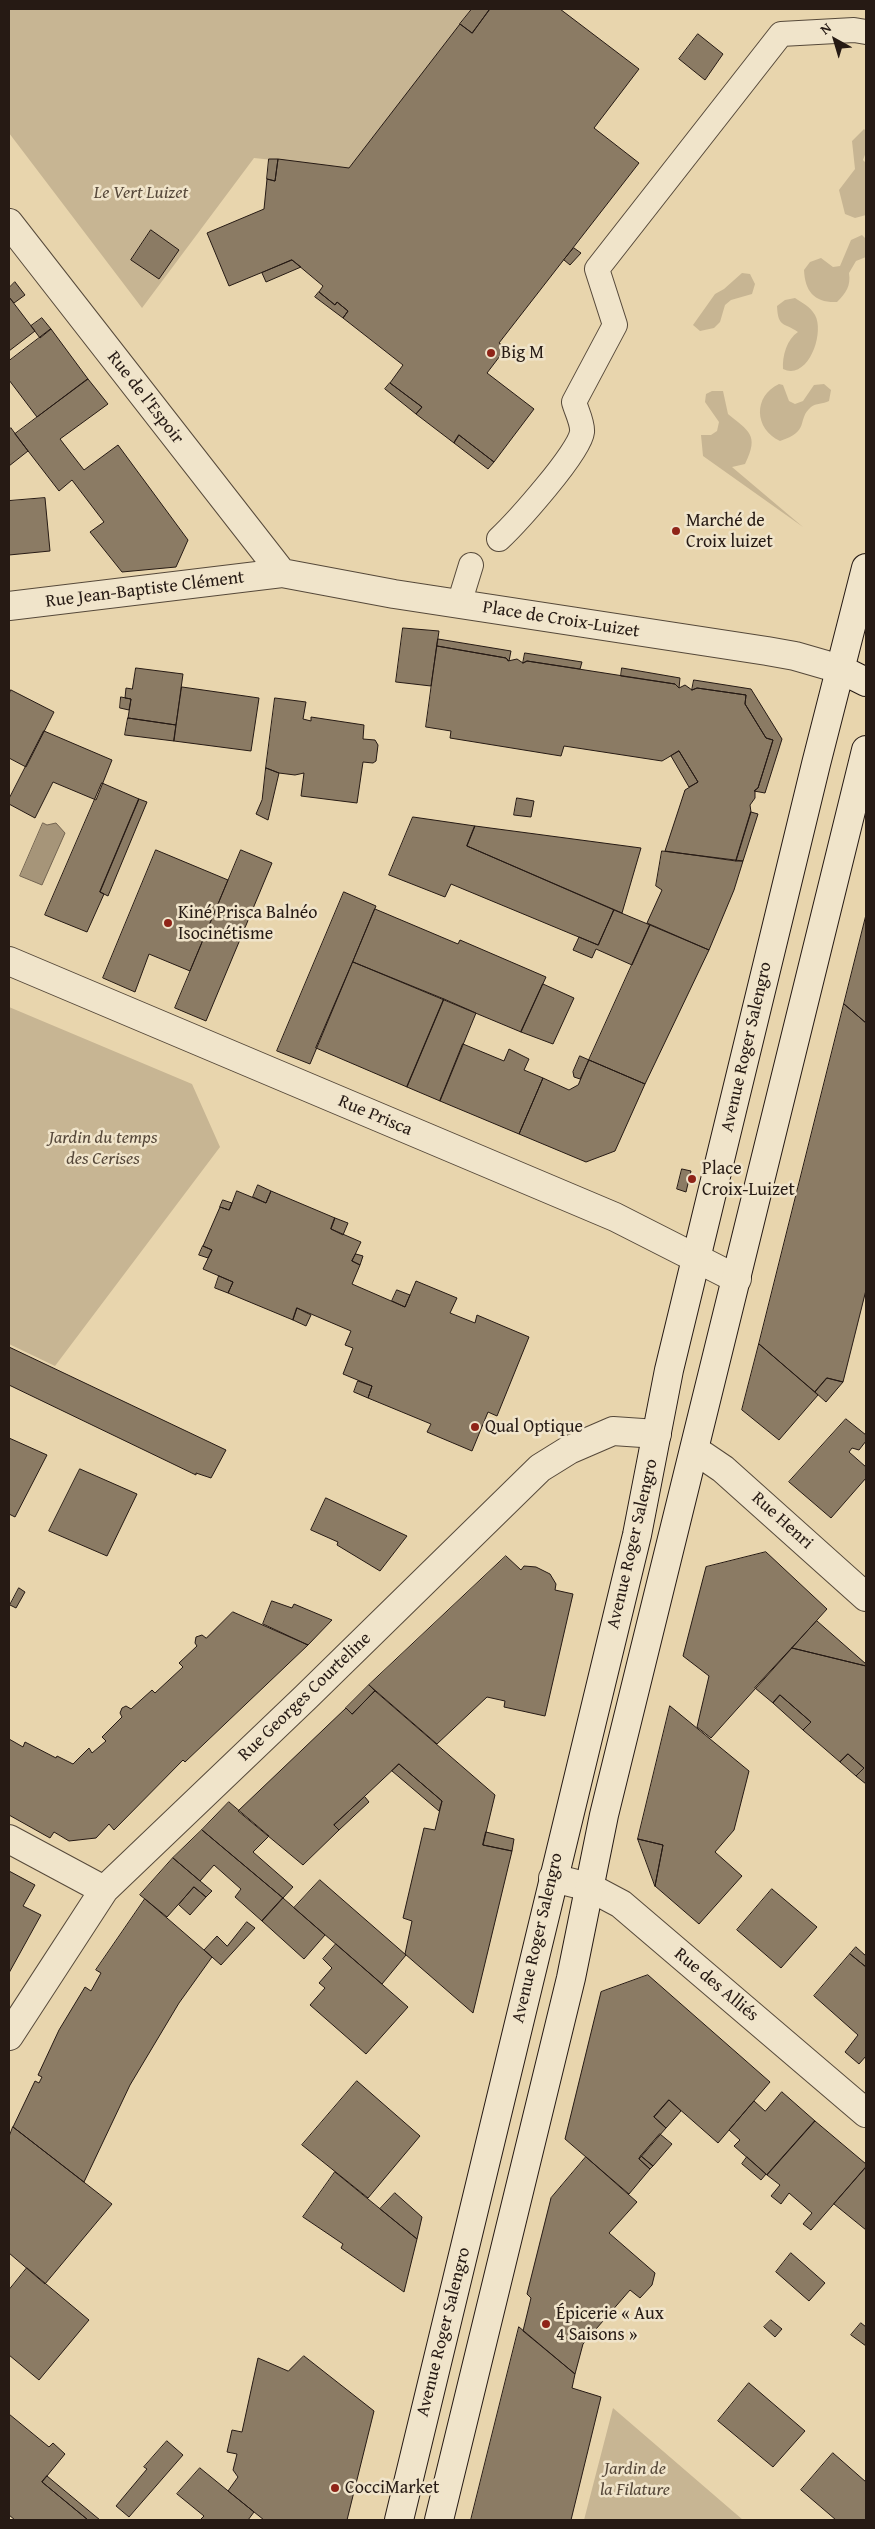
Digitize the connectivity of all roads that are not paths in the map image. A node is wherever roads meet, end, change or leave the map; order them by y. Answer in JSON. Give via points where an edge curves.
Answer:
{"nodes":[{"id":1,"x":866,"y":32,"type":"edge"},
{"id":2,"x":9,"y":222,"type":"edge"},
{"id":3,"x":499,"y":539,"type":"dead end"},
{"id":4,"x":472,"y":565,"type":"dead end"},
{"id":5,"x":866,"y":568,"type":"edge"},
{"id":6,"x":282,"y":573,"type":"junction"},
{"id":7,"x":459,"y":604,"type":"junction"},
{"id":8,"x":9,"y":606,"type":"edge"},
{"id":9,"x":840,"y":669,"type":"junction"},
{"id":10,"x":866,"y":682,"type":"edge"},
{"id":11,"x":866,"y":750,"type":"edge"},
{"id":12,"x":9,"y":961,"type":"edge"},
{"id":13,"x":696,"y":1258,"type":"junction"},
{"id":14,"x":737,"y":1279,"type":"junction"},
{"id":15,"x":657,"y":1434,"type":"junction"},
{"id":16,"x":695,"y":1450,"type":"junction"},
{"id":17,"x":866,"y":1597,"type":"edge"},
{"id":18,"x":9,"y":1839,"type":"edge"},
{"id":19,"x":552,"y":1878,"type":"junction"},
{"id":20,"x":589,"y":1887,"type":"junction"},
{"id":21,"x":104,"y":1890,"type":"junction"},
{"id":22,"x":9,"y":2036,"type":"edge"},
{"id":23,"x":866,"y":2113,"type":"edge"},
{"id":24,"x":398,"y":2520,"type":"edge"},
{"id":25,"x":439,"y":2520,"type":"edge"}],
"edges":[{"from":1,"to":3,"type":"lane","via":[[781,34],[597,270],[615,325],[574,402],[582,431],[575,448],[516,523]]},
{"from":2,"to":6,"type":"main road","name":"Rue de l'Espoir"},
{"from":4,"to":7,"type":"lane"},
{"from":5,"to":9,"type":"main road","name":"Avenue Roger Salengro"},
{"from":6,"to":7,"type":"main road","name":"Place de Croix-Luizet"},
{"from":6,"to":8,"type":"main road","name":"Rue Jean-Baptiste Clément"},
{"from":7,"to":9,"type":"main road","name":"Place de Croix-Luizet","via":[[767,651]]},
{"from":9,"to":10,"type":"main road","name":"Place de Croix-Luizet"},
{"from":9,"to":13,"type":"main road","name":"Avenue Roger Salengro"},
{"from":11,"to":14,"type":"main road","name":"Avenue Roger Salengro"},
{"from":12,"to":13,"type":"main road","name":"Rue Prisca","via":[[615,1217]]},
{"from":13,"to":14,"type":"main road","name":"Rue Prisca"},
{"from":13,"to":15,"type":"main road","name":"Avenue Roger Salengro"},
{"from":14,"to":16,"type":"main road","name":"Avenue Roger Salengro"},
{"from":15,"to":16,"type":"main road","name":"Rue Georges Courteline"},
{"from":15,"to":19,"type":"main road","name":"Avenue Roger Salengro","via":[[638,1535]]},
{"from":15,"to":21,"type":"main road","name":"Rue Georges Courteline","via":[[613,1431],[569,1450],[540,1468]]},
{"from":16,"to":17,"type":"main road","name":"Rue Henri","via":[[723,1469]]},
{"from":16,"to":20,"type":"main road","name":"Avenue Roger Salengro","via":[[606,1806]]},
{"from":18,"to":21,"type":"main road"},
{"from":19,"to":20,"type":"main road","name":"Rue des Alliés"},
{"from":19,"to":24,"type":"main road","name":"Avenue Roger Salengro"},
{"from":20,"to":23,"type":"main road","name":"Rue des Alliés","via":[[621,1904]]},
{"from":20,"to":25,"type":"main road","name":"Avenue Roger Salengro","via":[[572,1978]]},
{"from":21,"to":22,"type":"main road","name":"Rue Georges Courteline"}]}
